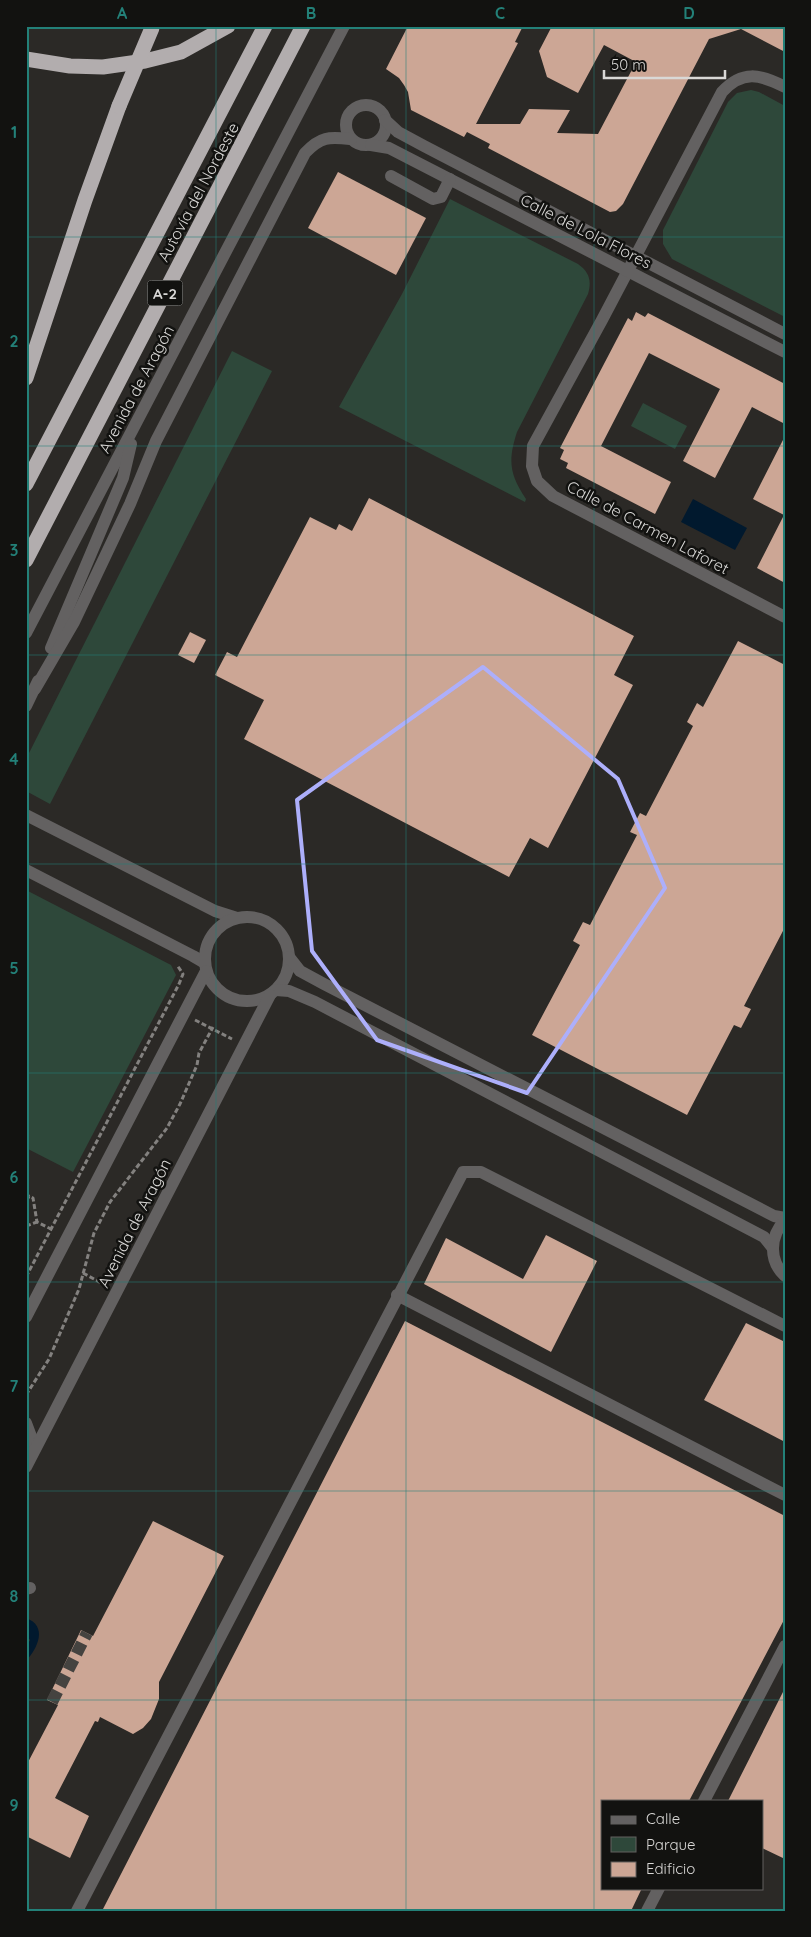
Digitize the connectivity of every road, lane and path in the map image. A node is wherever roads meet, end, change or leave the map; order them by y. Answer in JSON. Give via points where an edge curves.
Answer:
{"nodes":[{"id":1,"x":228,"y":26,"type":"edge"},
{"id":2,"x":265,"y":26,"type":"edge"},
{"id":3,"x":304,"y":26,"type":"edge"},
{"id":4,"x":344,"y":26,"type":"edge"},
{"id":5,"x":352,"y":26,"type":"edge"},
{"id":6,"x":152,"y":27,"type":"edge"},
{"id":7,"x":332,"y":49,"type":"junction"},
{"id":8,"x":30,"y":59,"type":"edge"},
{"id":9,"x":785,"y":87,"type":"edge"},
{"id":10,"x":385,"y":120,"type":"junction"},
{"id":11,"x":351,"y":139,"type":"junction"},
{"id":12,"x":371,"y":145,"type":"junction"},
{"id":13,"x":391,"y":176,"type":"dead end"},
{"id":14,"x":450,"y":180,"type":"junction"},
{"id":15,"x":636,"y":255,"type":"junction"},
{"id":16,"x":628,"y":270,"type":"junction"},
{"id":17,"x":785,"y":334,"type":"edge"},
{"id":18,"x":785,"y":352,"type":"edge"},
{"id":19,"x":26,"y":378,"type":"edge"},
{"id":20,"x":136,"y":425,"type":"junction"},
{"id":21,"x":26,"y":484,"type":"edge"},
{"id":22,"x":26,"y":560,"type":"edge"},
{"id":23,"x":785,"y":617,"type":"edge"},
{"id":24,"x":26,"y":633,"type":"edge"},
{"id":25,"x":35,"y":688,"type":"junction"},
{"id":26,"x":26,"y":706,"type":"edge"},
{"id":27,"x":26,"y":815,"type":"edge"},
{"id":28,"x":26,"y":870,"type":"edge"},
{"id":29,"x":237,"y":918,"type":"junction"},
{"id":30,"x":289,"y":957,"type":"junction"},
{"id":31,"x":174,"y":963,"type":"dead end"},
{"id":32,"x":205,"y":967,"type":"junction"},
{"id":33,"x":273,"y":992,"type":"junction"},
{"id":34,"x":192,"y":1018,"type":"dead end"},
{"id":35,"x":213,"y":1027,"type":"junction"},
{"id":36,"x":235,"y":1040,"type":"dead end"},
{"id":37,"x":27,"y":1200,"type":"edge"},
{"id":38,"x":785,"y":1219,"type":"edge"},
{"id":39,"x":37,"y":1222,"type":"junction"},
{"id":40,"x":26,"y":1226,"type":"edge"},
{"id":41,"x":51,"y":1229,"type":"junction"},
{"id":42,"x":772,"y":1247,"type":"junction"},
{"id":43,"x":83,"y":1273,"type":"junction"},
{"id":44,"x":785,"y":1276,"type":"edge"},
{"id":45,"x":26,"y":1277,"type":"edge"},
{"id":46,"x":108,"y":1286,"type":"dead end"},
{"id":47,"x":397,"y":1296,"type":"junction"},
{"id":48,"x":26,"y":1317,"type":"edge"},
{"id":49,"x":785,"y":1326,"type":"edge"},
{"id":50,"x":26,"y":1395,"type":"edge"},
{"id":51,"x":26,"y":1423,"type":"edge"},
{"id":52,"x":28,"y":1464,"type":"edge"},
{"id":53,"x":785,"y":1495,"type":"edge"},
{"id":54,"x":785,"y":1646,"type":"edge"},
{"id":55,"x":705,"y":1800,"type":"edge"},
{"id":56,"x":658,"y":1890,"type":"edge"},
{"id":57,"x":77,"y":1911,"type":"edge"},
{"id":58,"x":647,"y":1911,"type":"edge"}],
"edges":[{"from":1,"to":8,"type":"highway","via":[[181,52],[145,62],[104,67],[70,66]]},
{"from":2,"to":21,"type":"highway","name":"Autovía del Nordeste","number":"A-2"},
{"from":3,"to":22,"type":"highway","name":"Autovía del Nordeste","number":"A-2"},
{"from":4,"to":7,"type":"street","name":"Avenida de Aragón"},
{"from":5,"to":7,"type":"street"},
{"from":6,"to":19,"type":"highway","bridge":true,"via":[[85,200]]},
{"from":7,"to":20,"type":"street","name":"Avenida de Aragón"},
{"from":9,"to":15,"type":"street","name":"Calle de Carmen Laforet","via":[[748,75],[730,82]]},
{"from":10,"to":11,"type":"street","via":[[374,106],[356,107],[346,122]]},
{"from":10,"to":12,"type":"street","via":[[383,135]]},
{"from":10,"to":15,"type":"street","name":"Calle de Lola Flores","via":[[398,132],[424,146]]},
{"from":11,"to":12,"type":"street","via":[[362,146]]},
{"from":11,"to":25,"type":"street","via":[[329,137],[305,153],[156,441],[74,622]]},
{"from":12,"to":14,"type":"street","name":"Calle de Lola Flores","via":[[389,148]]},
{"from":13,"to":14,"type":"street","via":[[433,199],[441,197]]},
{"from":14,"to":16,"type":"street","name":"Calle de Lola Flores"},
{"from":15,"to":16,"type":"street","name":"Calle de Carmen Laforet"},
{"from":15,"to":17,"type":"street","name":"Calle de Lola Flores"},
{"from":16,"to":18,"type":"street","name":"Calle de Lola Flores"},
{"from":16,"to":23,"type":"street","name":"Calle de Carmen Laforet","via":[[533,446],[532,466],[537,481],[553,496]]},
{"from":20,"to":24,"type":"street","name":"Avenida de Aragón"},
{"from":20,"to":25,"type":"street","via":[[123,478]]},
{"from":25,"to":26,"type":"street"},
{"from":27,"to":29,"type":"street","via":[[215,911]]},
{"from":28,"to":32,"type":"street","via":[[193,956]]},
{"from":29,"to":30,"type":"street","via":[[262,919],[272,925],[287,945]]},
{"from":29,"to":32,"type":"street","via":[[212,934],[206,948]]},
{"from":30,"to":33,"type":"street","via":[[283,980]]},
{"from":30,"to":38,"type":"street","via":[[300,971],[324,984]]},
{"from":31,"to":41,"type":"path","via":[[183,974],[179,984]]},
{"from":32,"to":33,"type":"street","via":[[216,988],[232,999],[251,1001]]},
{"from":32,"to":48,"type":"street"},
{"from":33,"to":42,"type":"street","via":[[289,991],[315,1002],[764,1237]]},
{"from":33,"to":52,"type":"street","name":"Avenida de Aragón"},
{"from":34,"to":35,"type":"path"},
{"from":35,"to":36,"type":"path"},
{"from":35,"to":43,"type":"path","via":[[167,1128],[110,1202],[94,1233]]},
{"from":37,"to":39,"type":"path","via":[[29,1196],[33,1198]]},
{"from":38,"to":42,"type":"street","via":[[774,1236]]},
{"from":39,"to":40,"type":"path"},
{"from":39,"to":41,"type":"path"},
{"from":41,"to":45,"type":"path"},
{"from":42,"to":44,"type":"street","via":[[774,1260]]},
{"from":43,"to":46,"type":"path"},
{"from":43,"to":50,"type":"path","via":[[49,1358]]},
{"from":47,"to":49,"type":"street","via":[[463,1172],[481,1172]]},
{"from":47,"to":53,"type":"street"},
{"from":47,"to":57,"type":"street"},
{"from":51,"to":52,"type":"street","via":[[32,1439]]},
{"from":54,"to":55,"type":"street"},
{"from":56,"to":58,"type":"street"}]}
